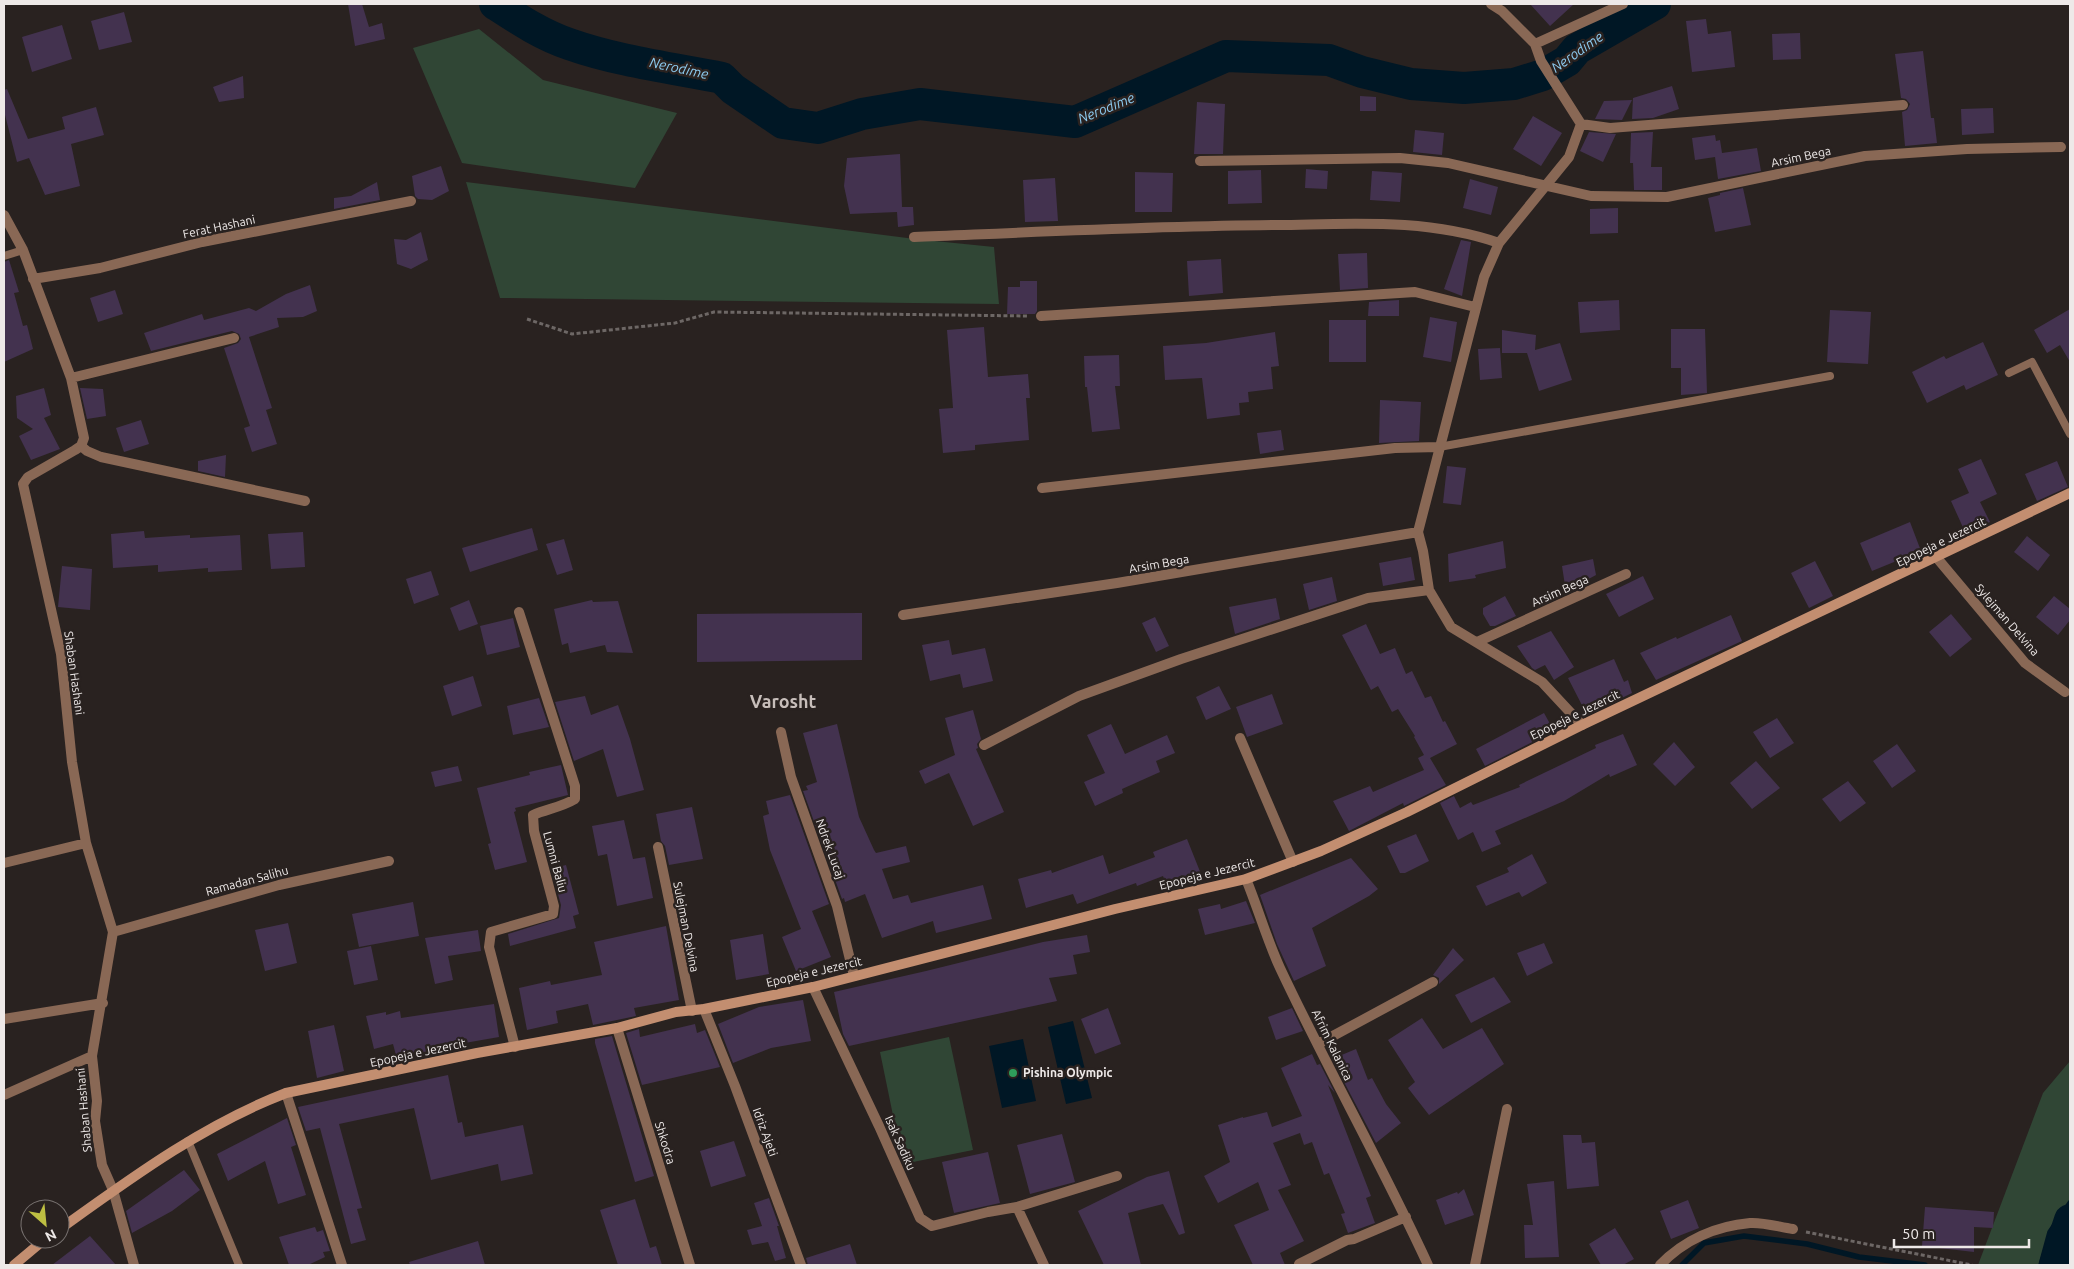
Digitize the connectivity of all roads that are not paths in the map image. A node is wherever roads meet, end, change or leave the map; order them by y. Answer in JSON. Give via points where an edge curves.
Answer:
{"nodes":[{"id":1,"x":1491,"y":4,"type":"edge"},
{"id":2,"x":1623,"y":4,"type":"edge"},
{"id":3,"x":1535,"y":44,"type":"junction"},
{"id":4,"x":1903,"y":105,"type":"dead end"},
{"id":5,"x":1581,"y":124,"type":"junction"},
{"id":6,"x":2062,"y":147,"type":"dead end"},
{"id":7,"x":1200,"y":161,"type":"dead end"},
{"id":8,"x":1548,"y":185,"type":"junction"},
{"id":9,"x":411,"y":201,"type":"dead end"},
{"id":10,"x":4,"y":215,"type":"edge"},
{"id":11,"x":914,"y":237,"type":"dead end"},
{"id":12,"x":1499,"y":243,"type":"junction"},
{"id":13,"x":23,"y":250,"type":"junction"},
{"id":14,"x":4,"y":256,"type":"edge"},
{"id":15,"x":33,"y":279,"type":"junction"},
{"id":16,"x":1475,"y":307,"type":"junction"},
{"id":17,"x":1041,"y":316,"type":"road end"},
{"id":18,"x":234,"y":338,"type":"dead end"},
{"id":19,"x":2009,"y":373,"type":"dead end"},
{"id":20,"x":1830,"y":376,"type":"dead end"},
{"id":21,"x":71,"y":378,"type":"junction"},
{"id":22,"x":2070,"y":434,"type":"edge"},
{"id":23,"x":81,"y":446,"type":"junction"},
{"id":24,"x":1439,"y":448,"type":"junction"},
{"id":25,"x":1042,"y":488,"type":"dead end"},
{"id":26,"x":2070,"y":493,"type":"edge"},
{"id":27,"x":305,"y":500,"type":"dead end"},
{"id":28,"x":1418,"y":532,"type":"junction"},
{"id":29,"x":1937,"y":558,"type":"junction"},
{"id":30,"x":1626,"y":574,"type":"dead end"},
{"id":31,"x":1430,"y":590,"type":"junction"},
{"id":32,"x":519,"y":612,"type":"dead end"},
{"id":33,"x":904,"y":615,"type":"dead end"},
{"id":34,"x":1477,"y":642,"type":"junction"},
{"id":35,"x":2065,"y":692,"type":"dead end"},
{"id":36,"x":1582,"y":725,"type":"junction"},
{"id":37,"x":781,"y":732,"type":"dead end"},
{"id":38,"x":1240,"y":738,"type":"dead end"},
{"id":39,"x":984,"y":745,"type":"dead end"},
{"id":40,"x":86,"y":843,"type":"junction"},
{"id":41,"x":658,"y":847,"type":"dead end"},
{"id":42,"x":389,"y":861,"type":"dead end"},
{"id":43,"x":4,"y":862,"type":"edge"},
{"id":44,"x":1293,"y":862,"type":"junction"},
{"id":45,"x":1246,"y":879,"type":"junction"},
{"id":46,"x":113,"y":932,"type":"junction"},
{"id":47,"x":854,"y":976,"type":"junction"},
{"id":48,"x":1432,"y":982,"type":"dead end"},
{"id":49,"x":813,"y":987,"type":"junction"},
{"id":50,"x":103,"y":1003,"type":"junction"},
{"id":51,"x":704,"y":1009,"type":"junction"},
{"id":52,"x":692,"y":1011,"type":"junction"},
{"id":53,"x":4,"y":1019,"type":"edge"},
{"id":54,"x":617,"y":1028,"type":"junction"},
{"id":55,"x":1318,"y":1044,"type":"junction"},
{"id":56,"x":515,"y":1047,"type":"junction"},
{"id":57,"x":92,"y":1056,"type":"junction"},
{"id":58,"x":286,"y":1093,"type":"junction"},
{"id":59,"x":4,"y":1095,"type":"edge"},
{"id":60,"x":1507,"y":1109,"type":"dead end"},
{"id":61,"x":188,"y":1141,"type":"junction"},
{"id":62,"x":1117,"y":1176,"type":"dead end"},
{"id":63,"x":113,"y":1190,"type":"junction"},
{"id":64,"x":1017,"y":1207,"type":"junction"},
{"id":65,"x":1406,"y":1217,"type":"junction"},
{"id":66,"x":70,"y":1222,"type":"edge"},
{"id":67,"x":1793,"y":1229,"type":"road end"},
{"id":68,"x":33,"y":1249,"type":"edge"},
{"id":69,"x":1298,"y":1264,"type":"edge"},
{"id":70,"x":14,"y":1265,"type":"edge"},
{"id":71,"x":134,"y":1265,"type":"edge"},
{"id":72,"x":239,"y":1265,"type":"edge"},
{"id":73,"x":342,"y":1265,"type":"edge"},
{"id":74,"x":690,"y":1265,"type":"edge"},
{"id":75,"x":801,"y":1265,"type":"edge"},
{"id":76,"x":1044,"y":1265,"type":"edge"},
{"id":77,"x":1428,"y":1265,"type":"edge"},
{"id":78,"x":1475,"y":1265,"type":"edge"},
{"id":79,"x":1660,"y":1265,"type":"edge"}],
"edges":[{"from":1,"to":3,"type":"street"},
{"from":2,"to":3,"type":"street"},
{"from":3,"to":5,"type":"street","via":[[1541,61]]},
{"from":4,"to":5,"type":"street","via":[[1610,128]]},
{"from":5,"to":8,"type":"street","via":[[1569,157]]},
{"from":6,"to":8,"type":"street","name":"Arsim Bega","via":[[1866,156],[1667,197],[1591,196]]},
{"from":7,"to":8,"type":"street","name":"Arsim Bega","via":[[1400,158],[1448,163]]},
{"from":8,"to":12,"type":"street"},
{"from":9,"to":15,"type":"street","name":"Ferat Hashani","via":[[202,242],[100,268]]},
{"from":10,"to":13,"type":"street"},
{"from":11,"to":12,"type":"street","via":[[1233,225],[1404,224],[1473,234]]},
{"from":12,"to":16,"type":"street"},
{"from":13,"to":14,"type":"lane"},
{"from":13,"to":15,"type":"street"},
{"from":15,"to":21,"type":"street"},
{"from":16,"to":17,"type":"street","via":[[1415,292]]},
{"from":16,"to":24,"type":"street"},
{"from":18,"to":21,"type":"street"},
{"from":19,"to":22,"type":"lane","via":[[2032,362]]},
{"from":20,"to":24,"type":"lane"},
{"from":21,"to":23,"type":"street","via":[[84,438]]},
{"from":23,"to":27,"type":"street","via":[[101,456]]},
{"from":23,"to":40,"type":"street","name":"Shaban Hashani","via":[[28,477],[23,484],[61,654],[72,762]]},
{"from":24,"to":25,"type":"street","via":[[1395,448]]},
{"from":24,"to":28,"type":"street"},
{"from":26,"to":29,"type":"main road","name":"Epopeja e Jezercit"},
{"from":28,"to":31,"type":"street"},
{"from":28,"to":33,"type":"street","name":"Arsim Bega","via":[[1126,582]]},
{"from":29,"to":35,"type":"street","name":"Sylejman Delvina","via":[[2025,663]]},
{"from":29,"to":36,"type":"main road","name":"Epopeja e Jezercit"},
{"from":30,"to":34,"type":"street","name":"Arsim Bega"},
{"from":31,"to":34,"type":"street","via":[[1450,627]]},
{"from":31,"to":39,"type":"street","via":[[1368,598],[1181,659],[1079,696]]},
{"from":32,"to":56,"type":"street","name":"Lumni Baliu","via":[[573,777],[575,799],[533,815],[534,831],[554,906],[552,914],[491,932],[489,947]]},
{"from":34,"to":36,"type":"street","via":[[1542,682]]},
{"from":36,"to":44,"type":"main road","name":"Epopeja e Jezercit","via":[[1407,812]]},
{"from":37,"to":47,"type":"street","name":"Ndrek Lucaj","via":[[791,777],[837,906]]},
{"from":38,"to":44,"type":"street"},
{"from":40,"to":43,"type":"street"},
{"from":40,"to":46,"type":"street","name":"Shaban Hashani"},
{"from":41,"to":52,"type":"street","name":"Sulejman Delvina"},
{"from":42,"to":46,"type":"street","name":"Ramadan Salihu","via":[[279,885]]},
{"from":44,"to":45,"type":"main road","name":"Epopeja e Jezercit"},
{"from":45,"to":47,"type":"main road","name":"Epopeja e Jezercit"},
{"from":45,"to":55,"type":"street","name":"Afrim Kalanica","via":[[1279,966]]},
{"from":46,"to":50,"type":"street","name":"Shaban Hashani"},
{"from":47,"to":49,"type":"main road","name":"Epopeja e Jezercit"},
{"from":48,"to":55,"type":"street"},
{"from":49,"to":51,"type":"main road","name":"Epopeja e Jezercit"},
{"from":49,"to":64,"type":"street","name":"Isak Sadiku","via":[[920,1218],[932,1226]]},
{"from":50,"to":53,"type":"street"},
{"from":50,"to":57,"type":"street","name":"Shaban Hashani"},
{"from":51,"to":52,"type":"main road","name":"Epopeja e Jezercit"},
{"from":51,"to":75,"type":"street","name":"Idriz Ajeti"},
{"from":52,"to":54,"type":"main road","name":"Epopeja e Jezercit","via":[[676,1012]]},
{"from":54,"to":56,"type":"main road","name":"Epopeja e Jezercit"},
{"from":54,"to":74,"type":"street","name":"Shkodra"},
{"from":55,"to":65,"type":"street","name":"Afrim Kalanica"},
{"from":56,"to":58,"type":"main road","name":"Epopeja e Jezercit"},
{"from":57,"to":59,"type":"street","name":"Shaban Hashani"},
{"from":57,"to":63,"type":"street","name":"Shaban Hashani","via":[[97,1101],[95,1121],[102,1165]]},
{"from":58,"to":61,"type":"main road","name":"Epopeja e Jezercit"},
{"from":58,"to":73,"type":"street"},
{"from":60,"to":78,"type":"street"},
{"from":61,"to":63,"type":"main road","name":"Epopeja e Jezercit"},
{"from":61,"to":72,"type":"lane"},
{"from":62,"to":64,"type":"street","name":"Isak Sadiku"},
{"from":63,"to":66,"type":"main road","name":"Epopeja e Jezercit"},
{"from":63,"to":71,"type":"street","name":"Shaban Hashani"},
{"from":64,"to":76,"type":"street"},
{"from":65,"to":69,"type":"street","via":[[1346,1240]]},
{"from":65,"to":77,"type":"street","name":"Afrim Kalanica"},
{"from":67,"to":79,"type":"street","via":[[1752,1222],[1716,1229],[1688,1241]]},
{"from":68,"to":70,"type":"main road"}]}
